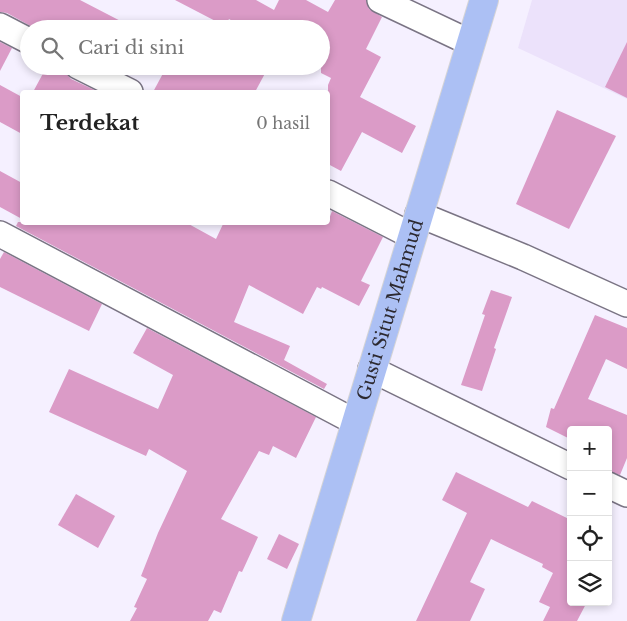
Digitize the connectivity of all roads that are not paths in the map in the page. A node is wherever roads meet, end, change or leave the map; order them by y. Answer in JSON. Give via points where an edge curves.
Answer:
{"nodes":[{"id":1,"x":380,"y":0,"type":"edge"},
{"id":2,"x":484,"y":0,"type":"edge"},
{"id":3,"x":0,"y":26,"type":"edge"},
{"id":4,"x":20,"y":36,"type":"edge"},
{"id":5,"x":471,"y":43,"type":"junction"},
{"id":6,"x":96,"y":75,"type":"edge"},
{"id":7,"x":126,"y":90,"type":"edge"},
{"id":8,"x":330,"y":194,"type":"edge"},
{"id":9,"x":415,"y":225,"type":"junction"},
{"id":10,"x":0,"y":234,"type":"edge"},
{"id":11,"x":627,"y":304,"type":"edge"},
{"id":12,"x":371,"y":368,"type":"junction"},
{"id":13,"x":355,"y":422,"type":"junction"},
{"id":14,"x":567,"y":465,"type":"edge"},
{"id":15,"x":612,"y":487,"type":"edge"},
{"id":16,"x":627,"y":494,"type":"edge"},
{"id":17,"x":296,"y":621,"type":"edge"}],
"edges":[{"from":1,"to":5,"type":"street"},
{"from":2,"to":5,"type":"highway","name":"Gusti Situt Mahmud"},
{"from":3,"to":4,"type":"street"},
{"from":5,"to":9,"type":"highway","name":"Gusti Situt Mahmud"},
{"from":6,"to":7,"type":"street"},
{"from":8,"to":9,"type":"street"},
{"from":9,"to":11,"type":"street","via":[[523,257]]},
{"from":9,"to":12,"type":"highway","name":"Gusti Situt Mahmud"},
{"from":10,"to":13,"type":"street"},
{"from":12,"to":13,"type":"highway","name":"Gusti Situt Mahmud"},
{"from":12,"to":14,"type":"street"},
{"from":13,"to":17,"type":"highway","name":"Gusti Situt Mahmud"},
{"from":15,"to":16,"type":"street"}]}
